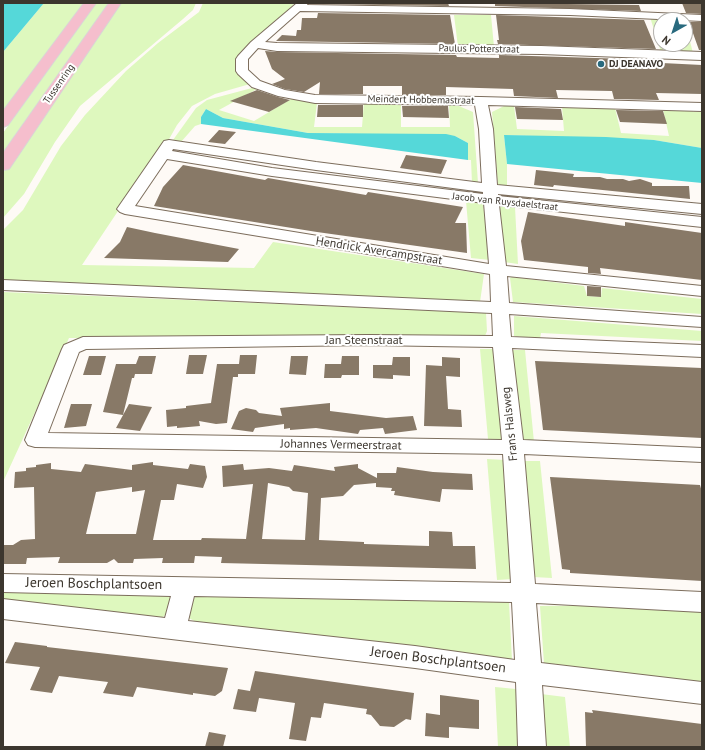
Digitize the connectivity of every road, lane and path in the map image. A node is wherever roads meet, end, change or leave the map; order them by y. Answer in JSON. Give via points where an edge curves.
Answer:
{"nodes":[{"id":1,"x":90,"y":3,"type":"edge"},
{"id":2,"x":115,"y":3,"type":"edge"},
{"id":3,"x":300,"y":6,"type":"edge"},
{"id":4,"x":702,"y":18,"type":"edge"},
{"id":5,"x":255,"y":44,"type":"junction"},
{"id":6,"x":702,"y":56,"type":"edge"},
{"id":7,"x":481,"y":101,"type":"junction"},
{"id":8,"x":702,"y":107,"type":"edge"},
{"id":9,"x":3,"y":122,"type":"edge"},
{"id":10,"x":163,"y":154,"type":"joint"},
{"id":11,"x":3,"y":165,"type":"edge"},
{"id":12,"x":490,"y":195,"type":"junction"},
{"id":13,"x":702,"y":209,"type":"edge"},
{"id":14,"x":702,"y":222,"type":"edge"},
{"id":15,"x":498,"y":270,"type":"junction"},
{"id":16,"x":3,"y":285,"type":"edge"},
{"id":17,"x":702,"y":290,"type":"edge"},
{"id":18,"x":500,"y":308,"type":"junction"},
{"id":19,"x":702,"y":322,"type":"edge"},
{"id":20,"x":502,"y":342,"type":"junction"},
{"id":21,"x":702,"y":351,"type":"edge"},
{"id":22,"x":54,"y":390,"type":"joint"},
{"id":23,"x":513,"y":447,"type":"junction"},
{"id":24,"x":702,"y":456,"type":"edge"},
{"id":25,"x":3,"y":583,"type":"edge"},
{"id":26,"x":184,"y":586,"type":"junction"},
{"id":27,"x":523,"y":593,"type":"junction"},
{"id":28,"x":702,"y":602,"type":"edge"},
{"id":29,"x":3,"y":609,"type":"edge"},
{"id":30,"x":174,"y":629,"type":"junction"},
{"id":31,"x":529,"y":672,"type":"junction"},
{"id":32,"x":702,"y":693,"type":"edge"},
{"id":33,"x":532,"y":747,"type":"edge"}],
"edges":[{"from":1,"to":9,"type":"highway","name":"Tussenring"},
{"from":2,"to":11,"type":"highway","name":"Tussenring"},
{"from":3,"to":4,"type":"street","via":[[570,12]]},
{"from":3,"to":5,"type":"street","name":"Meindert Hobbemastraat"},
{"from":5,"to":6,"type":"street","name":"Paulus Potterstraat","via":[[278,47],[534,50]]},
{"from":5,"to":7,"type":"street","name":"Meindert Hobbemastraat","via":[[242,59],[242,71],[256,84],[282,94],[315,99]]},
{"from":7,"to":8,"type":"street","name":"Meindert Hobbemastraat"},
{"from":7,"to":12,"type":"street","name":"Frans Halsweg","via":[[486,129]]},
{"from":10,"to":12,"type":"street","name":"Jacob van Ruysdaelstraat","via":[[169,144],[312,172]]},
{"from":10,"to":15,"type":"street","name":"Hendrick Avercampstraat","via":[[124,209]]},
{"from":12,"to":13,"type":"street","name":"Jacob van Ruysdaelstraat"},
{"from":12,"to":14,"type":"street","name":"Jacob van Ruysdaelstraat"},
{"from":12,"to":15,"type":"street","name":"Frans Halsweg"},
{"from":15,"to":17,"type":"street","name":"Hendrick Avercampstraat"},
{"from":15,"to":18,"type":"street","name":"Frans Halsweg"},
{"from":16,"to":18,"type":"street"},
{"from":18,"to":19,"type":"street"},
{"from":18,"to":20,"type":"street","name":"Frans Halsweg"},
{"from":20,"to":21,"type":"street","name":"Jan Steenstraat"},
{"from":20,"to":22,"type":"street","name":"Jan Steenstraat","via":[[370,340],[83,343],[71,349]]},
{"from":20,"to":23,"type":"street","name":"Frans Halsweg"},
{"from":22,"to":23,"type":"street","name":"Johannes Vermeerstraat","via":[[35,440]]},
{"from":23,"to":24,"type":"street","name":"Johannes Vermeerstraat"},
{"from":23,"to":27,"type":"street","name":"Frans Halsweg"},
{"from":25,"to":26,"type":"street","name":"Jeroen Boschplantsoen"},
{"from":26,"to":27,"type":"street","name":"Jeroen Boschplantsoen"},
{"from":26,"to":30,"type":"street"},
{"from":27,"to":28,"type":"street","name":"Jeroen Boschplantsoen"},
{"from":27,"to":31,"type":"street","name":"Frans Halsweg"},
{"from":29,"to":30,"type":"street","name":"Jeroen Boschplantsoen"},
{"from":30,"to":31,"type":"street","name":"Jeroen Boschplantsoen"},
{"from":31,"to":32,"type":"street","name":"Jeroen Boschplantsoen"},
{"from":31,"to":33,"type":"street","name":"Frans Halsweg"}]}
